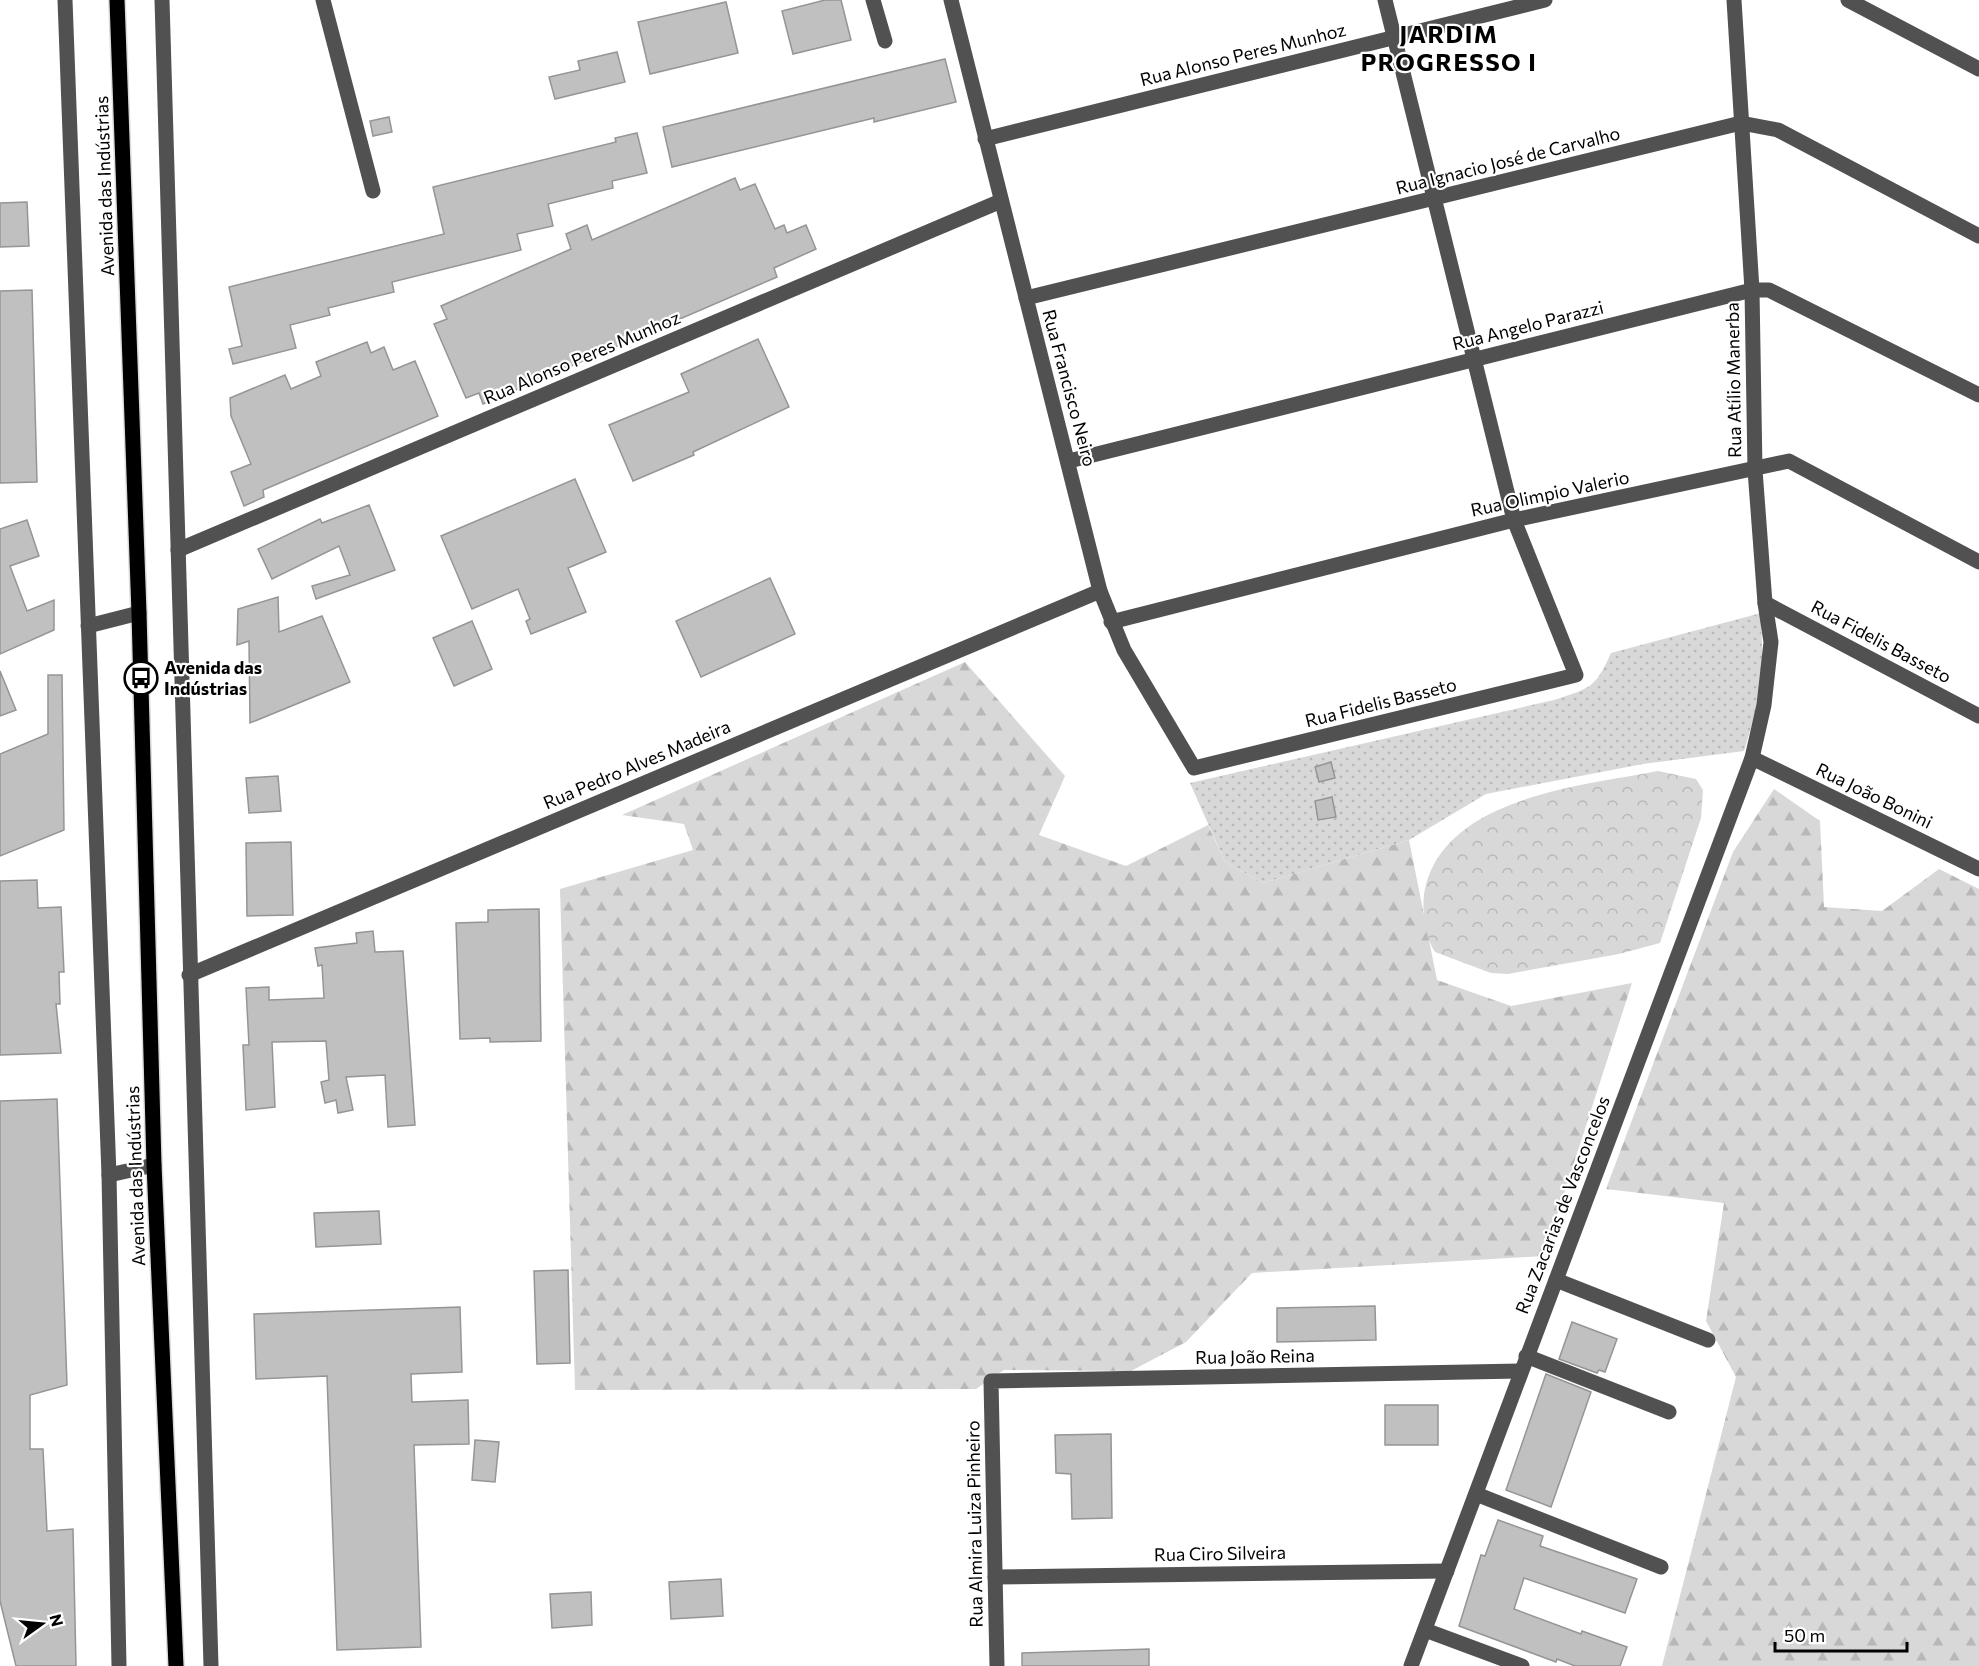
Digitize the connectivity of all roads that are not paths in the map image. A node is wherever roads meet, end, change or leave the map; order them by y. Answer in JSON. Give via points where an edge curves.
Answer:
{"nodes":[{"id":1,"x":65,"y":0,"type":"edge"},
{"id":2,"x":117,"y":0,"type":"edge"},
{"id":3,"x":162,"y":0,"type":"edge"},
{"id":4,"x":323,"y":0,"type":"edge"},
{"id":5,"x":873,"y":0,"type":"edge"},
{"id":6,"x":951,"y":0,"type":"edge"},
{"id":7,"x":1385,"y":0,"type":"edge"},
{"id":8,"x":1545,"y":0,"type":"edge"},
{"id":9,"x":1734,"y":0,"type":"edge"},
{"id":10,"x":1848,"y":0,"type":"edge"},
{"id":11,"x":1394,"y":38,"type":"junction"},
{"id":12,"x":885,"y":42,"type":"dead end"},
{"id":13,"x":1979,"y":69,"type":"edge"},
{"id":14,"x":1741,"y":123,"type":"junction"},
{"id":15,"x":985,"y":139,"type":"junction"},
{"id":16,"x":373,"y":191,"type":"dead end"},
{"id":17,"x":1435,"y":199,"type":"junction"},
{"id":18,"x":1001,"y":201,"type":"junction"},
{"id":19,"x":1979,"y":236,"type":"edge"},
{"id":20,"x":1752,"y":291,"type":"junction"},
{"id":21,"x":1026,"y":298,"type":"junction"},
{"id":22,"x":1473,"y":359,"type":"junction"},
{"id":23,"x":1979,"y":395,"type":"edge"},
{"id":24,"x":1069,"y":461,"type":"junction"},
{"id":25,"x":1755,"y":470,"type":"junction"},
{"id":26,"x":1514,"y":520,"type":"junction"},
{"id":27,"x":178,"y":550,"type":"junction"},
{"id":28,"x":1979,"y":562,"type":"edge"},
{"id":29,"x":1100,"y":591,"type":"junction"},
{"id":30,"x":1765,"y":603,"type":"junction"},
{"id":31,"x":140,"y":613,"type":"junction"},
{"id":32,"x":1112,"y":622,"type":"junction"},
{"id":33,"x":88,"y":626,"type":"junction"},
{"id":34,"x":1979,"y":716,"type":"edge"},
{"id":35,"x":1752,"y":758,"type":"junction"},
{"id":36,"x":1194,"y":768,"type":"joint"},
{"id":37,"x":1979,"y":869,"type":"edge"},
{"id":38,"x":189,"y":975,"type":"junction"},
{"id":39,"x":154,"y":1165,"type":"junction"},
{"id":40,"x":109,"y":1175,"type":"junction"},
{"id":41,"x":1556,"y":1280,"type":"junction"},
{"id":42,"x":1708,"y":1340,"type":"dead end"},
{"id":43,"x":1526,"y":1356,"type":"junction"},
{"id":44,"x":1520,"y":1371,"type":"junction"},
{"id":45,"x":992,"y":1381,"type":"joint"},
{"id":46,"x":1670,"y":1412,"type":"dead end"},
{"id":47,"x":1476,"y":1494,"type":"junction"},
{"id":48,"x":1661,"y":1567,"type":"dead end"},
{"id":49,"x":1447,"y":1571,"type":"junction"},
{"id":50,"x":995,"y":1577,"type":"junction"},
{"id":51,"x":1425,"y":1630,"type":"junction"},
{"id":52,"x":119,"y":1666,"type":"edge"},
{"id":53,"x":176,"y":1666,"type":"edge"},
{"id":54,"x":211,"y":1666,"type":"edge"},
{"id":55,"x":997,"y":1666,"type":"edge"},
{"id":56,"x":1411,"y":1666,"type":"edge"},
{"id":57,"x":1522,"y":1666,"type":"edge"}],
"edges":[{"from":1,"to":33,"type":"street"},
{"from":2,"to":31,"type":"main road","name":"Avenida das Indústrias"},
{"from":3,"to":27,"type":"street"},
{"from":4,"to":16,"type":"street"},
{"from":5,"to":12,"type":"street"},
{"from":6,"to":15,"type":"street","name":"Rua Francisco Neiro"},
{"from":7,"to":11,"type":"street"},
{"from":8,"to":11,"type":"street","name":"Rua Alonso Peres Munhoz"},
{"from":9,"to":14,"type":"street","name":"Rua Atílio Manerba"},
{"from":10,"to":13,"type":"street"},
{"from":11,"to":15,"type":"street","name":"Rua Alonso Peres Munhoz"},
{"from":11,"to":17,"type":"street"},
{"from":14,"to":17,"type":"street","name":"Rua Ignacio José de Carvalho"},
{"from":14,"to":19,"type":"street","name":"Rua Ignacio José de Carvalho","via":[[1778,130]]},
{"from":14,"to":20,"type":"street","name":"Rua Atílio Manerba"},
{"from":15,"to":18,"type":"street","name":"Rua Francisco Neiro"},
{"from":17,"to":21,"type":"street","name":"Rua Ignacio José de Carvalho"},
{"from":17,"to":22,"type":"street"},
{"from":18,"to":21,"type":"street","name":"Rua Francisco Neiro"},
{"from":18,"to":27,"type":"street","name":"Rua Alonso Peres Munhoz"},
{"from":20,"to":22,"type":"street","name":"Rua Angelo Parazzi"},
{"from":20,"to":23,"type":"street","name":"Rua Angelo Parazzi","via":[[1769,290]]},
{"from":20,"to":25,"type":"street","name":"Rua Atílio Manerba"},
{"from":21,"to":24,"type":"street","name":"Rua Francisco Neiro"},
{"from":22,"to":24,"type":"street","name":"Rua Angelo Parazzi"},
{"from":22,"to":26,"type":"street"},
{"from":24,"to":29,"type":"street","name":"Rua Francisco Neiro"},
{"from":25,"to":26,"type":"street","name":"Rua Olimpio Valerio"},
{"from":25,"to":28,"type":"street","name":"Rua Olimpio Valerio","via":[[1789,461]]},
{"from":25,"to":30,"type":"street","name":"Rua Atílio Manerba"},
{"from":26,"to":32,"type":"street","name":"Rua Olimpio Valerio"},
{"from":26,"to":36,"type":"street","name":"Rua Fidelis Basseto","via":[[1576,675]]},
{"from":27,"to":38,"type":"street"},
{"from":29,"to":32,"type":"street","name":"Rua Francisco Neiro"},
{"from":29,"to":38,"type":"street","name":"Rua Pedro Alves Madeira"},
{"from":30,"to":34,"type":"street","name":"Rua Fidelis Basseto"},
{"from":30,"to":35,"type":"street","name":"Rua Atílio Manerba","via":[[1772,642]]},
{"from":31,"to":33,"type":"street"},
{"from":31,"to":39,"type":"main road","name":"Avenida das Indústrias"},
{"from":32,"to":36,"type":"street","name":"Rua Francisco Neiro","via":[[1124,650]]},
{"from":33,"to":40,"type":"street"},
{"from":35,"to":37,"type":"street","name":"Rua João Bonini"},
{"from":35,"to":41,"type":"street","name":"Rua Zacarias de Vasconcelos"},
{"from":38,"to":54,"type":"street"},
{"from":39,"to":40,"type":"street"},
{"from":39,"to":53,"type":"main road","name":"Avenida das Indústrias"},
{"from":40,"to":52,"type":"street"},
{"from":41,"to":42,"type":"street"},
{"from":41,"to":43,"type":"street","name":"Rua Zacarias de Vasconcelos"},
{"from":43,"to":44,"type":"street","name":"Rua Zacarias de Vasconcelos"},
{"from":43,"to":46,"type":"street"},
{"from":44,"to":45,"type":"street","name":"Rua João Reina"},
{"from":44,"to":47,"type":"street","name":"Rua Zacarias de Vasconcelos"},
{"from":45,"to":50,"type":"street","name":"Rua Almira Luiza Pinheiro"},
{"from":47,"to":48,"type":"street"},
{"from":47,"to":49,"type":"street","name":"Rua Zacarias de Vasconcelos"},
{"from":49,"to":50,"type":"street","name":"Rua Ciro Silveira"},
{"from":49,"to":51,"type":"street","name":"Rua Zacarias de Vasconcelos"},
{"from":50,"to":55,"type":"street","name":"Rua Almira Luiza Pinheiro"},
{"from":51,"to":56,"type":"street","name":"Rua Zacarias de Vasconcelos"},
{"from":51,"to":57,"type":"street"}]}
